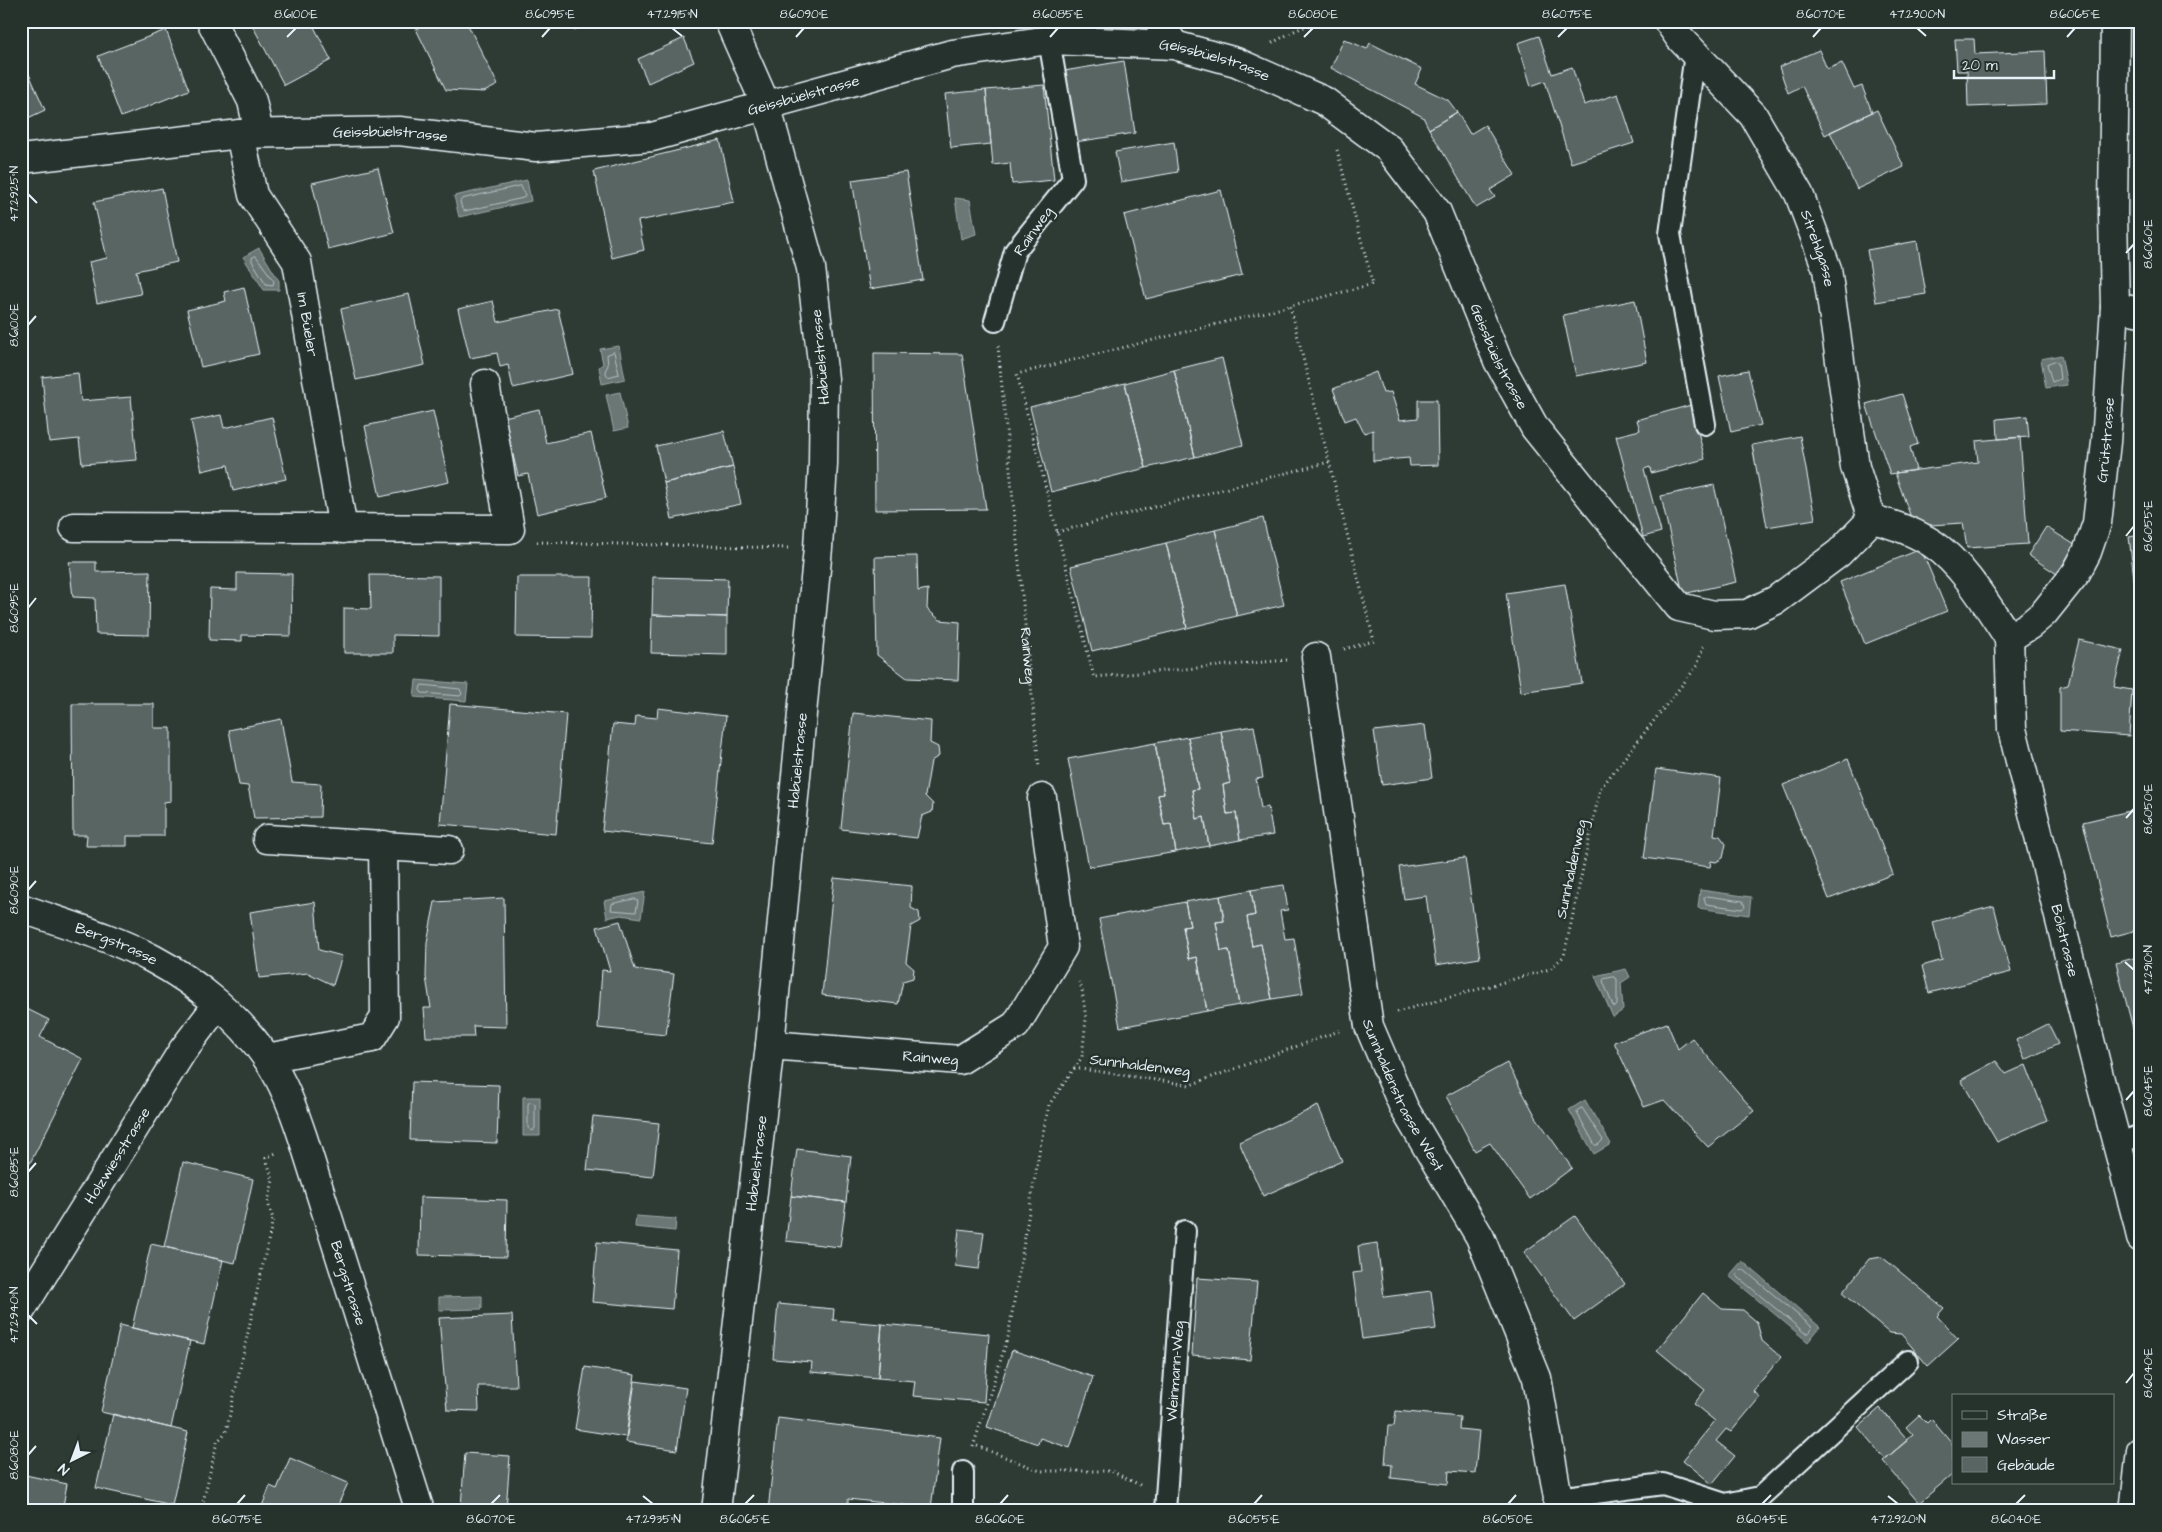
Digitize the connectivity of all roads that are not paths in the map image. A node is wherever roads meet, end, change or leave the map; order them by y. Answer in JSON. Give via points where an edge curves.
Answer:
{"nodes":[{"id":1,"x":211,"y":21,"type":"edge"},
{"id":2,"x":728,"y":21,"type":"edge"},
{"id":3,"x":1160,"y":21,"type":"edge"},
{"id":4,"x":1668,"y":21,"type":"edge"},
{"id":5,"x":2115,"y":21,"type":"edge"},
{"id":6,"x":1049,"y":40,"type":"junction"},
{"id":7,"x":1174,"y":45,"type":"junction"},
{"id":8,"x":1695,"y":54,"type":"junction"},
{"id":9,"x":766,"y":105,"type":"junction"},
{"id":10,"x":250,"y":134,"type":"junction"},
{"id":11,"x":21,"y":159,"type":"edge"},
{"id":12,"x":2128,"y":309,"type":"edge"},
{"id":13,"x":995,"y":321,"type":"road end"},
{"id":14,"x":485,"y":384,"type":"dead end"},
{"id":15,"x":1705,"y":424,"type":"dead end"},
{"id":16,"x":1872,"y":519,"type":"junction"},
{"id":17,"x":74,"y":527,"type":"dead end"},
{"id":18,"x":343,"y":529,"type":"junction"},
{"id":19,"x":2009,"y":638,"type":"junction"},
{"id":20,"x":1316,"y":657,"type":"road end"},
{"id":21,"x":1042,"y":798,"type":"road end"},
{"id":22,"x":267,"y":839,"type":"dead end"},
{"id":23,"x":383,"y":845,"type":"junction"},
{"id":24,"x":449,"y":850,"type":"dead end"},
{"id":25,"x":21,"y":908,"type":"edge"},
{"id":26,"x":218,"y":1004,"type":"junction"},
{"id":27,"x":770,"y":1045,"type":"junction"},
{"id":28,"x":267,"y":1058,"type":"junction"},
{"id":29,"x":2129,"y":1140,"type":"edge"},
{"id":30,"x":1185,"y":1231,"type":"dead end"},
{"id":31,"x":2141,"y":1238,"type":"edge"},
{"id":32,"x":21,"y":1310,"type":"edge"},
{"id":33,"x":1908,"y":1361,"type":"dead end"},
{"id":34,"x":2141,"y":1451,"type":"edge"},
{"id":35,"x":963,"y":1476,"type":"road end"},
{"id":36,"x":1558,"y":1504,"type":"edge"},
{"id":37,"x":420,"y":1511,"type":"edge"},
{"id":38,"x":716,"y":1511,"type":"edge"},
{"id":39,"x":963,"y":1511,"type":"edge"},
{"id":40,"x":1165,"y":1511,"type":"edge"},
{"id":41,"x":2134,"y":1511,"type":"edge"}],
"edges":[{"from":1,"to":10,"type":"street","via":[[252,101]]},
{"from":2,"to":9,"type":"street","name":"Habüelstrasse"},
{"from":3,"to":7,"type":"street"},
{"from":4,"to":8,"type":"street","name":"Strehlgasse"},
{"from":5,"to":12,"type":"street","name":"Grütstrasse","via":[[2113,215]]},
{"from":6,"to":7,"type":"street","name":"Geissbüelstrasse"},
{"from":6,"to":9,"type":"street","name":"Geissbüelstrasse","via":[[952,54]]},
{"from":6,"to":13,"type":"lane","name":"Rainweg","via":[[1073,179],[1016,251]]},
{"from":7,"to":16,"type":"street","name":"Geissbüelstrasse","via":[[1236,62],[1324,101],[1389,149],[1437,212],[1498,361],[1535,428],[1679,607],[1714,615],[1747,614],[1776,600],[1840,553]]},
{"from":8,"to":15,"type":"lane","via":[[1670,234]]},
{"from":8,"to":16,"type":"street","name":"Strehlgasse","via":[[1753,115],[1799,194],[1827,269],[1855,467]]},
{"from":9,"to":10,"type":"street","name":"Geissbüelstrasse","via":[[652,137],[536,146],[399,131]]},
{"from":9,"to":27,"type":"street","name":"Habüelstrasse","via":[[811,268],[824,379],[818,548]]},
{"from":10,"to":11,"type":"street","name":"Geissbüelstrasse"},
{"from":10,"to":18,"type":"street","name":"Im Büeler","via":[[253,195],[297,262]]},
{"from":12,"to":19,"type":"street","name":"Grütstrasse","via":[[2107,433],[2097,523],[2088,552],[2076,573],[2044,613]]},
{"from":14,"to":18,"type":"street","via":[[510,529]]},
{"from":16,"to":19,"type":"street","via":[[1895,525],[1933,544],[1961,571]]},
{"from":17,"to":18,"type":"street"},
{"from":19,"to":29,"type":"street","name":"Bölstrasse","via":[[2013,735]]},
{"from":20,"to":36,"type":"street","name":"Sunnhaldenstrasse West","via":[[1368,1020],[1404,1108],[1480,1237],[1537,1378]]},
{"from":21,"to":27,"type":"street","name":"Rainweg","via":[[1063,947],[1016,1025],[960,1060]]},
{"from":22,"to":23,"type":"street"},
{"from":23,"to":24,"type":"street"},
{"from":23,"to":28,"type":"street","via":[[386,1016],[372,1038]]},
{"from":25,"to":26,"type":"street","name":"Bergstrasse","via":[[153,959]]},
{"from":26,"to":28,"type":"street","name":"Bergstrasse"},
{"from":26,"to":32,"type":"street","name":"Holzwiesstrasse","via":[[183,1050]]},
{"from":27,"to":38,"type":"street","name":"Habüelstrasse"},
{"from":28,"to":37,"type":"street","name":"Bergstrasse","via":[[280,1080],[303,1138]]},
{"from":29,"to":31,"type":"street","name":"Bölstrasse"},
{"from":30,"to":40,"type":"lane","name":"Weinmann-Weg"},
{"from":33,"to":36,"type":"lane","via":[[1760,1497],[1725,1504],[1663,1484]]},
{"from":34,"to":41,"type":"street"},
{"from":35,"to":39,"type":"lane"}]}
